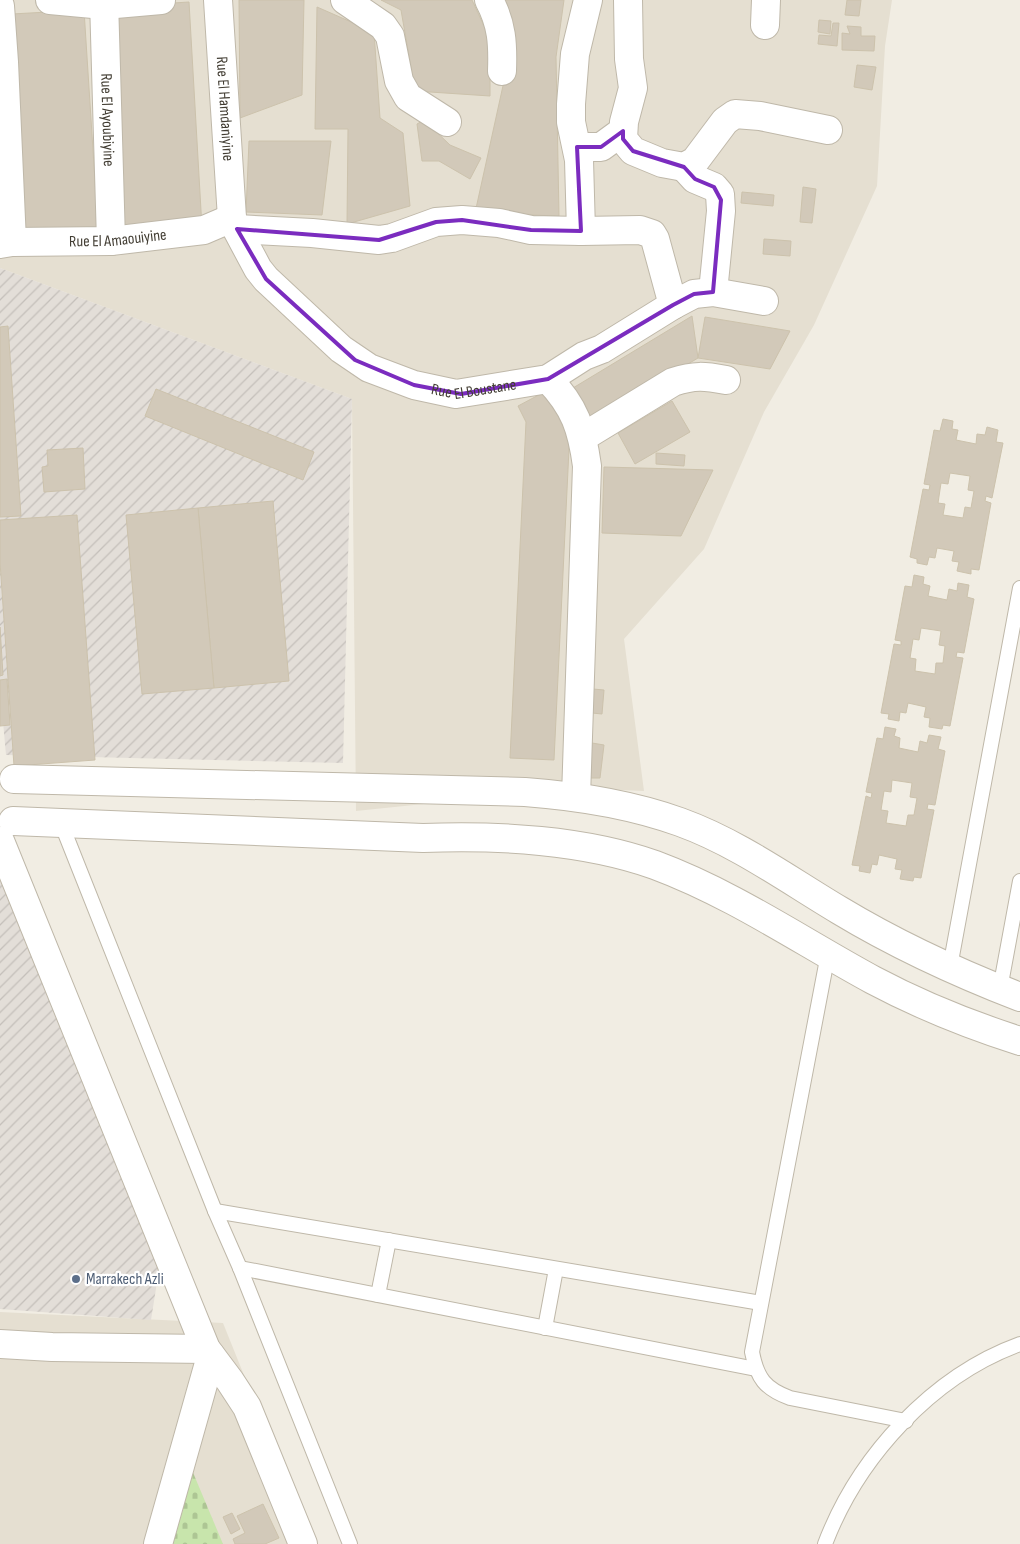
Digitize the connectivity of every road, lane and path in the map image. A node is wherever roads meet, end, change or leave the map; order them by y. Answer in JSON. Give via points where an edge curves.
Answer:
{"nodes":[{"id":1,"x":50,"y":0,"type":"edge"},
{"id":2,"x":161,"y":0,"type":"edge"},
{"id":3,"x":218,"y":0,"type":"edge"},
{"id":4,"x":345,"y":0,"type":"edge"},
{"id":5,"x":489,"y":0,"type":"edge"},
{"id":6,"x":588,"y":0,"type":"edge"},
{"id":7,"x":628,"y":0,"type":"edge"},
{"id":8,"x":104,"y":2,"type":"edge"},
{"id":9,"x":0,"y":6,"type":"edge"},
{"id":10,"x":2,"y":62,"type":"edge"},
{"id":11,"x":502,"y":70,"type":"dead end"},
{"id":12,"x":447,"y":122,"type":"dead end"},
{"id":13,"x":828,"y":130,"type":"dead end"},
{"id":14,"x":623,"y":131,"type":"junction"},
{"id":15,"x":577,"y":147,"type":"junction"},
{"id":16,"x":684,"y":167,"type":"junction"},
{"id":17,"x":235,"y":224,"type":"junction"},
{"id":18,"x":581,"y":231,"type":"junction"},
{"id":19,"x":111,"y":241,"type":"junction"},
{"id":20,"x":6,"y":243,"type":"edge"},
{"id":21,"x":713,"y":292,"type":"junction"},
{"id":22,"x":764,"y":301,"type":"dead end"},
{"id":23,"x":673,"y":305,"type":"junction"},
{"id":24,"x":548,"y":379,"type":"junction"},
{"id":25,"x":726,"y":380,"type":"dead end"},
{"id":26,"x":583,"y":437,"type":"junction"},
{"id":27,"x":1020,"y":588,"type":"edge"},
{"id":28,"x":7,"y":775,"type":"edge"},
{"id":29,"x":576,"y":797,"type":"junction"},
{"id":30,"x":61,"y":822,"type":"junction"},
{"id":31,"x":4,"y":830,"type":"edge"},
{"id":32,"x":1020,"y":881,"type":"edge"},
{"id":33,"x":828,"y":954,"type":"junction"},
{"id":34,"x":950,"y":967,"type":"junction"},
{"id":35,"x":1010,"y":993,"type":"edge"},
{"id":36,"x":1020,"y":1041,"type":"edge"},
{"id":37,"x":215,"y":1211,"type":"junction"},
{"id":38,"x":389,"y":1240,"type":"junction"},
{"id":39,"x":240,"y":1268,"type":"junction"},
{"id":40,"x":556,"y":1269,"type":"junction"},
{"id":41,"x":378,"y":1295,"type":"junction"},
{"id":42,"x":761,"y":1304,"type":"junction"},
{"id":43,"x":545,"y":1328,"type":"junction"},
{"id":44,"x":0,"y":1344,"type":"edge"},
{"id":45,"x":1020,"y":1344,"type":"edge"},
{"id":46,"x":208,"y":1353,"type":"junction"},
{"id":47,"x":756,"y":1370,"type":"junction"},
{"id":48,"x":906,"y":1420,"type":"junction"},
{"id":49,"x":158,"y":1544,"type":"edge"},
{"id":50,"x":303,"y":1544,"type":"edge"},
{"id":51,"x":350,"y":1544,"type":"edge"},
{"id":52,"x":825,"y":1544,"type":"edge"}],
"edges":[{"from":1,"to":8,"type":"street"},
{"from":2,"to":8,"type":"street"},
{"from":3,"to":17,"type":"street","name":"Rue El Hamdaniyine"},
{"from":4,"to":12,"type":"street","via":[[383,26],[390,36],[398,81],[408,97]]},
{"from":5,"to":11,"type":"street","via":[[497,14],[500,29]]},
{"from":6,"to":15,"type":"street","via":[[572,78],[571,122]]},
{"from":7,"to":14,"type":"street","via":[[633,88]]},
{"from":8,"to":19,"type":"street","name":"Rue El Ayoubiyine"},
{"from":9,"to":10,"type":"street"},
{"from":10,"to":20,"type":"street"},
{"from":13,"to":16,"type":"street","via":[[735,114],[725,121],[695,161]]},
{"from":14,"to":15,"type":"street","via":[[601,147]]},
{"from":14,"to":16,"type":"street","via":[[623,139],[633,151],[662,163]]},
{"from":15,"to":18,"type":"street"},
{"from":16,"to":21,"type":"street","via":[[695,179],[714,187],[720,194]]},
{"from":17,"to":18,"type":"street","via":[[379,240],[436,222],[462,220],[531,230]]},
{"from":17,"to":19,"type":"street","name":"Rue El Amaouiyine"},
{"from":17,"to":24,"type":"street","name":"Rue El Boustane","via":[[266,279],[341,349],[369,368],[414,385],[456,394]]},
{"from":18,"to":23,"type":"street","via":[[640,230],[652,234]]},
{"from":19,"to":20,"type":"street","name":"Rue El Amaouiyine"},
{"from":21,"to":22,"type":"street","name":"Rue El Boustane"},
{"from":21,"to":23,"type":"street","name":"Rue El Boustane","via":[[694,294]]},
{"from":23,"to":24,"type":"street","name":"Rue El Boustane"},
{"from":24,"to":26,"type":"street","via":[[573,413]]},
{"from":25,"to":26,"type":"street","via":[[690,376],[673,382]]},
{"from":26,"to":29,"type":"street","via":[[587,466]]},
{"from":27,"to":34,"type":"lane"},
{"from":28,"to":29,"type":"street","via":[[524,792]]},
{"from":28,"to":31,"type":"street","via":[[20,789],[22,800],[19,811]]},
{"from":29,"to":34,"type":"street","via":[[681,822],[719,839],[758,859],[884,936]]},
{"from":30,"to":31,"type":"street"},
{"from":30,"to":33,"type":"street","via":[[423,838],[507,838],[583,848],[654,865],[692,880]]},
{"from":30,"to":37,"type":"lane"},
{"from":31,"to":46,"type":"street"},
{"from":32,"to":35,"type":"lane"},
{"from":33,"to":36,"type":"street","via":[[925,1006]]},
{"from":33,"to":42,"type":"lane"},
{"from":34,"to":35,"type":"street"},
{"from":37,"to":38,"type":"lane"},
{"from":37,"to":39,"type":"lane"},
{"from":38,"to":40,"type":"lane"},
{"from":38,"to":41,"type":"lane"},
{"from":39,"to":41,"type":"lane"},
{"from":39,"to":51,"type":"lane"},
{"from":40,"to":42,"type":"lane"},
{"from":40,"to":43,"type":"lane"},
{"from":41,"to":43,"type":"lane"},
{"from":42,"to":47,"type":"lane","via":[[752,1352]]},
{"from":43,"to":47,"type":"lane"},
{"from":44,"to":46,"type":"street"},
{"from":45,"to":48,"type":"lane","via":[[979,1363],[953,1380]]},
{"from":46,"to":49,"type":"street"},
{"from":46,"to":50,"type":"street","via":[[247,1407]]},
{"from":47,"to":48,"type":"lane","via":[[770,1388],[790,1398]]},
{"from":48,"to":52,"type":"lane","via":[[863,1472]]}]}
